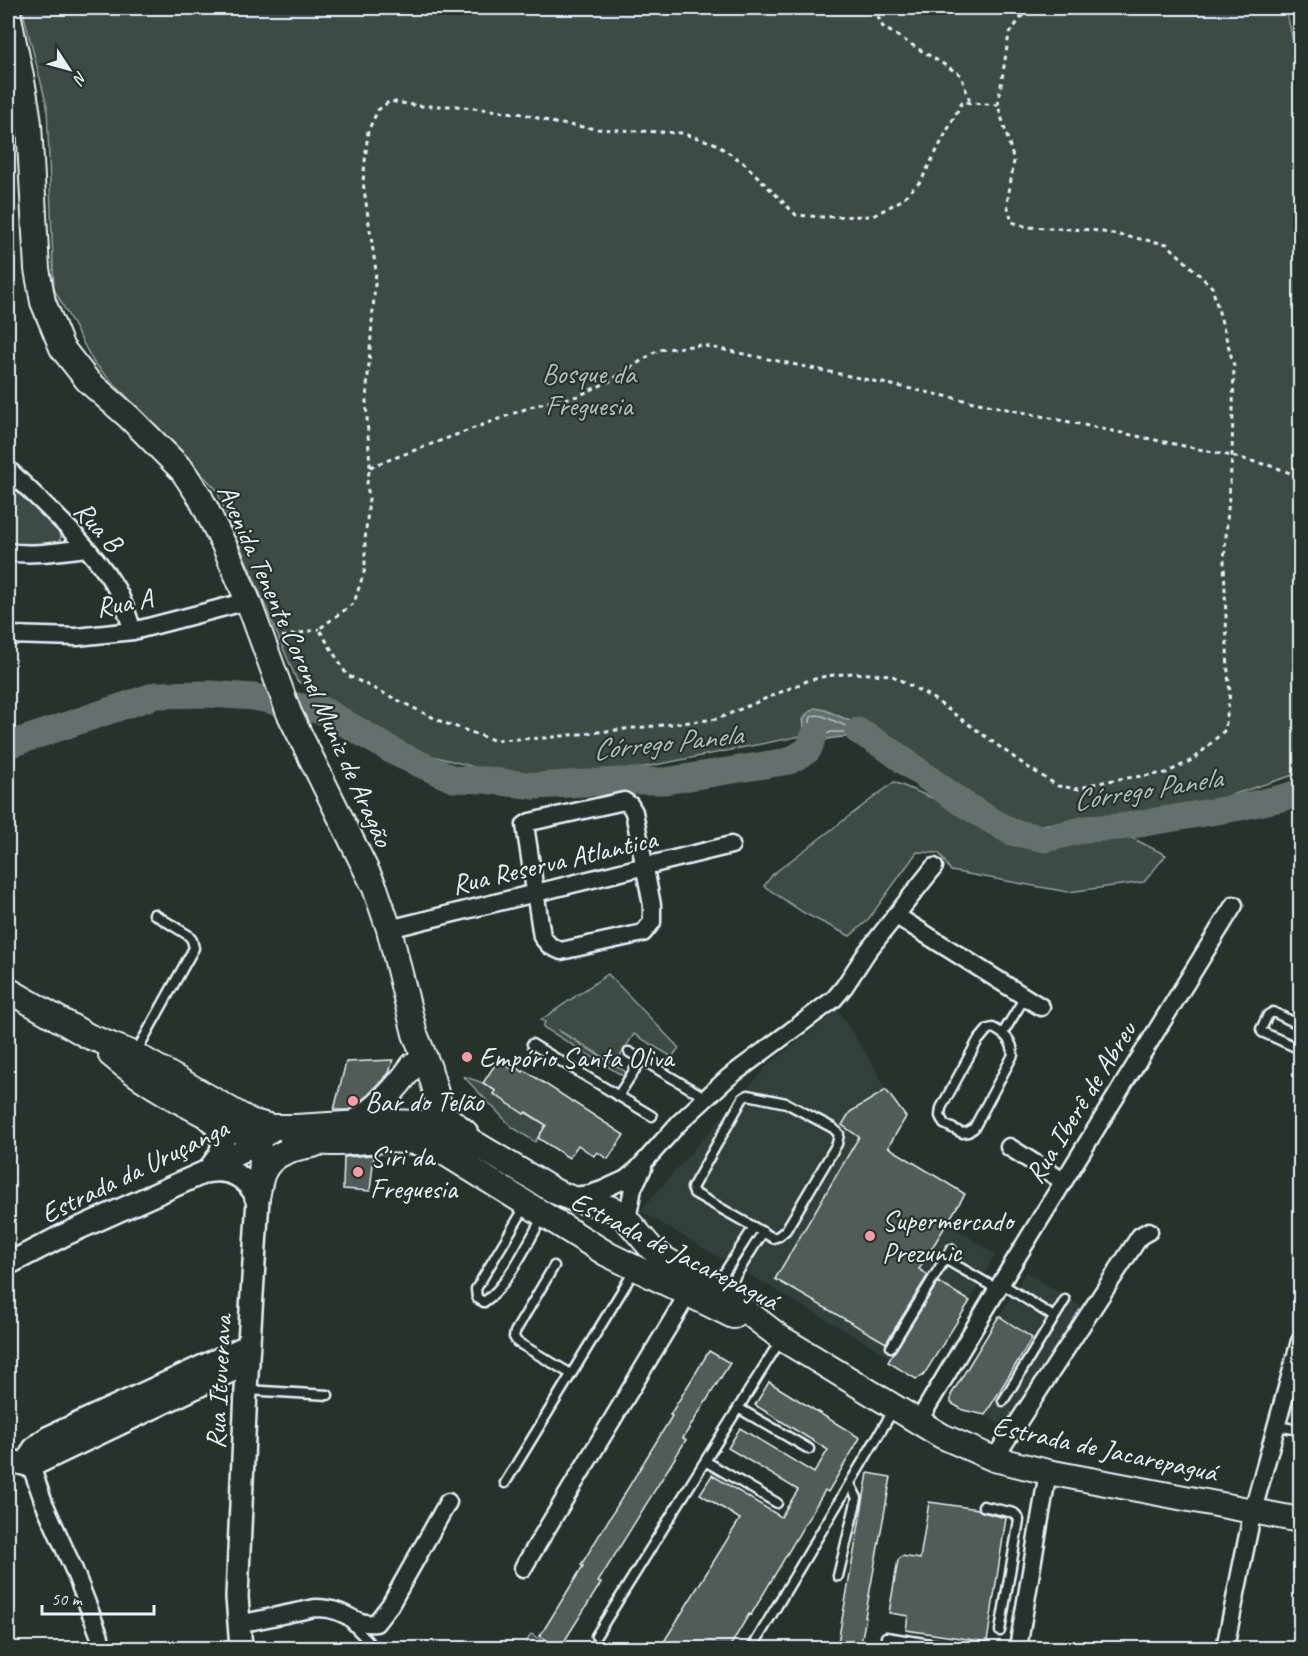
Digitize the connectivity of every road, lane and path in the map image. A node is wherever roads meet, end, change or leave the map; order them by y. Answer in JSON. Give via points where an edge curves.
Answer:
{"nodes":[{"id":1,"x":874,"y":8,"type":"edge"},
{"id":2,"x":1028,"y":8,"type":"edge"},
{"id":3,"x":8,"y":11,"type":"edge"},
{"id":4,"x":970,"y":102,"type":"junction"},
{"id":5,"x":998,"y":105,"type":"junction"},
{"id":6,"x":1232,"y":456,"type":"junction"},
{"id":7,"x":370,"y":467,"type":"junction"},
{"id":8,"x":8,"y":469,"type":"edge"},
{"id":9,"x":1300,"y":477,"type":"edge"},
{"id":10,"x":86,"y":548,"type":"junction"},
{"id":11,"x":8,"y":552,"type":"edge"},
{"id":12,"x":248,"y":600,"type":"junction"},
{"id":13,"x":319,"y":629,"type":"junction"},
{"id":14,"x":134,"y":631,"type":"junction"},
{"id":15,"x":8,"y":635,"type":"edge"},
{"id":16,"x":263,"y":641,"type":"junction"},
{"id":17,"x":731,"y":845,"type":"dead end"},
{"id":18,"x":645,"y":867,"type":"junction"},
{"id":19,"x":934,"y":867,"type":"dead end"},
{"id":20,"x":534,"y":892,"type":"junction"},
{"id":21,"x":1234,"y":905,"type":"dead end"},
{"id":22,"x":154,"y":914,"type":"dead end"},
{"id":23,"x":895,"y":915,"type":"junction"},
{"id":24,"x":389,"y":929,"type":"junction"},
{"id":25,"x":8,"y":990,"type":"edge"},
{"id":26,"x":1025,"y":997,"type":"junction"},
{"id":27,"x":1041,"y":1007,"type":"dead end"},
{"id":28,"x":1300,"y":1025,"type":"edge"},
{"id":29,"x":1003,"y":1033,"type":"junction"},
{"id":30,"x":415,"y":1034,"type":"junction"},
{"id":31,"x":88,"y":1036,"type":"junction"},
{"id":32,"x":532,"y":1044,"type":"dead end"},
{"id":33,"x":1300,"y":1049,"type":"edge"},
{"id":34,"x":629,"y":1052,"type":"dead end"},
{"id":35,"x":134,"y":1054,"type":"junction"},
{"id":36,"x":641,"y":1059,"type":"junction"},
{"id":37,"x":413,"y":1065,"type":"junction"},
{"id":38,"x":618,"y":1096,"type":"junction"},
{"id":39,"x":706,"y":1098,"type":"junction"},
{"id":40,"x":204,"y":1115,"type":"junction"},
{"id":41,"x":652,"y":1116,"type":"dead end"},
{"id":42,"x":426,"y":1123,"type":"junction"},
{"id":43,"x":352,"y":1124,"type":"junction"},
{"id":44,"x":255,"y":1130,"type":"junction"},
{"id":45,"x":332,"y":1143,"type":"junction"},
{"id":46,"x":477,"y":1144,"type":"junction"},
{"id":47,"x":1009,"y":1147,"type":"dead end"},
{"id":48,"x":448,"y":1153,"type":"junction"},
{"id":49,"x":647,"y":1159,"type":"junction"},
{"id":50,"x":205,"y":1172,"type":"junction"},
{"id":51,"x":1063,"y":1181,"type":"junction"},
{"id":52,"x":565,"y":1196,"type":"junction"},
{"id":53,"x":257,"y":1197,"type":"junction"},
{"id":54,"x":535,"y":1209,"type":"junction"},
{"id":55,"x":627,"y":1220,"type":"junction"},
{"id":56,"x":754,"y":1227,"type":"junction"},
{"id":57,"x":1149,"y":1231,"type":"dead end"},
{"id":58,"x":763,"y":1232,"type":"junction"},
{"id":59,"x":951,"y":1249,"type":"dead end"},
{"id":60,"x":945,"y":1259,"type":"junction"},
{"id":61,"x":8,"y":1264,"type":"edge"},
{"id":62,"x":554,"y":1266,"type":"dead end"},
{"id":63,"x":636,"y":1268,"type":"junction"},
{"id":64,"x":999,"y":1286,"type":"junction"},
{"id":65,"x":719,"y":1291,"type":"junction"},
{"id":66,"x":688,"y":1294,"type":"junction"},
{"id":67,"x":1065,"y":1300,"type":"dead end"},
{"id":68,"x":1054,"y":1317,"type":"junction"},
{"id":69,"x":781,"y":1338,"type":"junction"},
{"id":70,"x":1300,"y":1341,"type":"edge"},
{"id":71,"x":891,"y":1347,"type":"dead end"},
{"id":72,"x":248,"y":1354,"type":"junction"},
{"id":73,"x":571,"y":1374,"type":"junction"},
{"id":74,"x":246,"y":1390,"type":"junction"},
{"id":75,"x":328,"y":1395,"type":"dead end"},
{"id":76,"x":1003,"y":1401,"type":"dead end"},
{"id":77,"x":895,"y":1407,"type":"junction"},
{"id":78,"x":738,"y":1408,"type":"junction"},
{"id":79,"x":918,"y":1422,"type":"junction"},
{"id":80,"x":1277,"y":1426,"type":"junction"},
{"id":81,"x":1300,"y":1430,"type":"edge"},
{"id":82,"x":808,"y":1449,"type":"dead end"},
{"id":83,"x":994,"y":1459,"type":"junction"},
{"id":84,"x":8,"y":1460,"type":"edge"},
{"id":85,"x":705,"y":1461,"type":"junction"},
{"id":86,"x":31,"y":1466,"type":"junction"},
{"id":87,"x":1048,"y":1472,"type":"junction"},
{"id":88,"x":505,"y":1483,"type":"dead end"},
{"id":89,"x":850,"y":1484,"type":"junction"},
{"id":90,"x":448,"y":1502,"type":"dead end"},
{"id":91,"x":777,"y":1503,"type":"dead end"},
{"id":92,"x":983,"y":1506,"type":"dead end"},
{"id":93,"x":1253,"y":1510,"type":"junction"},
{"id":94,"x":1300,"y":1520,"type":"edge"},
{"id":95,"x":523,"y":1568,"type":"dead end"},
{"id":96,"x":1010,"y":1574,"type":"junction"},
{"id":97,"x":838,"y":1576,"type":"dead end"},
{"id":98,"x":1030,"y":1577,"type":"junction"},
{"id":99,"x":340,"y":1612,"type":"junction"},
{"id":100,"x":239,"y":1624,"type":"junction"},
{"id":101,"x":1000,"y":1630,"type":"dead end"},
{"id":102,"x":596,"y":1636,"type":"dead end"},
{"id":103,"x":886,"y":1637,"type":"dead end"},
{"id":104,"x":101,"y":1648,"type":"edge"},
{"id":105,"x":242,"y":1648,"type":"edge"},
{"id":106,"x":375,"y":1648,"type":"edge"},
{"id":107,"x":752,"y":1648,"type":"edge"},
{"id":108,"x":956,"y":1648,"type":"edge"},
{"id":109,"x":1018,"y":1648,"type":"edge"},
{"id":110,"x":1225,"y":1648,"type":"edge"}],
"edges":[{"from":1,"to":4,"type":"path","via":[[883,27],[961,75]]},
{"from":2,"to":5,"type":"path","via":[[1008,34]]},
{"from":3,"to":12,"type":"main road","name":"Avenida Tenente Coronel Muniz de Aragão","via":[[27,105],[37,269],[52,326],[62,348],[88,381],[182,471],[201,497]]},
{"from":4,"to":5,"type":"path"},
{"from":4,"to":7,"type":"path","via":[[962,102],[921,181],[900,201],[873,216],[822,218],[796,214],[744,163],[714,143],[681,133],[597,129],[524,114],[390,101],[378,110],[368,131],[363,182],[376,271],[366,401]]},
{"from":5,"to":6,"type":"path","via":[[1014,161],[1007,204],[1012,222],[1027,227],[1092,230],[1167,244],[1212,287],[1234,366]]},
{"from":6,"to":7,"type":"path","via":[[701,345],[658,350],[578,396],[536,405]]},
{"from":6,"to":9,"type":"path"},
{"from":6,"to":13,"type":"path","via":[[1224,562],[1230,693],[1225,730],[1194,759],[1166,773],[1079,789],[1058,786],[931,697],[891,675],[853,673],[807,681],[717,719],[493,740],[442,722],[347,675]]},
{"from":7,"to":13,"type":"path","via":[[365,569],[360,587],[354,603]]},
{"from":8,"to":10,"type":"street","name":"Rua B"},
{"from":10,"to":11,"type":"street"},
{"from":10,"to":14,"type":"street","name":"Rua B","via":[[117,590]]},
{"from":12,"to":14,"type":"street","name":"Rua A"},
{"from":12,"to":16,"type":"main road","name":"Avenida Tenente Coronel Muniz de Aragão"},
{"from":13,"to":16,"type":"path"},
{"from":14,"to":15,"type":"street","name":"Rua A","via":[[76,637]]},
{"from":16,"to":24,"type":"main road","name":"Avenida Tenente Coronel Muniz de Aragão","via":[[289,713],[375,888]]},
{"from":17,"to":18,"type":"street","name":"Rua Reserva Atlantica"},
{"from":18,"to":20,"type":"street","name":"Rua Reserva Atlantica"},
{"from":18,"to":20,"type":"street","via":[[652,922],[643,933],[561,951],[542,937]]},
{"from":18,"to":20,"type":"street","via":[[633,812],[624,801],[530,822],[525,825]]},
{"from":19,"to":23,"type":"street"},
{"from":20,"to":24,"type":"street","name":"Rua Reserva Atlantica"},
{"from":21,"to":51,"type":"street","name":"Rua Iberê de Abreu"},
{"from":22,"to":35,"type":"lane","via":[[188,935],[194,948]]},
{"from":23,"to":26,"type":"street"},
{"from":23,"to":39,"type":"street","via":[[834,999]]},
{"from":24,"to":30,"type":"main road","name":"Avenida Tenente Coronel Muniz de Aragão"},
{"from":25,"to":31,"type":"main road","name":"Estrada de Jacarepaguá"},
{"from":26,"to":27,"type":"street"},
{"from":26,"to":29,"type":"lane"},
{"from":28,"to":33,"type":"lane","via":[[1273,1012],[1261,1029]]},
{"from":29,"to":29,"type":"lane","via":[[1013,1045],[1013,1054],[974,1128],[962,1133],[944,1124],[941,1108],[977,1042],[988,1029]]},
{"from":30,"to":37,"type":"main road","name":"Avenida Tenente Coronel Muniz de Aragão"},
{"from":30,"to":46,"type":"main road","name":"Avenida Tenente Coronel Muniz de Aragão","via":[[440,1107]]},
{"from":31,"to":35,"type":"main road","name":"Estrada de Jacarepaguá"},
{"from":31,"to":40,"type":"main road","name":"Estrada de Jacarepaguá","via":[[125,1068]]},
{"from":32,"to":38,"type":"lane"},
{"from":34,"to":36,"type":"lane"},
{"from":35,"to":44,"type":"main road","name":"Estrada de Jacarepaguá"},
{"from":36,"to":38,"type":"lane"},
{"from":36,"to":39,"type":"lane"},
{"from":37,"to":42,"type":"main road","name":"Avenida Tenente Coronel Muniz de Aragão"},
{"from":37,"to":43,"type":"main road","via":[[369,1114]]},
{"from":38,"to":41,"type":"lane"},
{"from":39,"to":49,"type":"street"},
{"from":40,"to":44,"type":"main road","name":"Estrada de Jacarepaguá","via":[[248,1136]]},
{"from":40,"to":50,"type":"street","via":[[215,1125],[223,1144],[215,1163]]},
{"from":42,"to":43,"type":"main road","name":"Estrada de Jacarepaguá"},
{"from":42,"to":46,"type":"main road","name":"Estrada de Jacarepaguá"},
{"from":42,"to":48,"type":"main road","name":"Avenida Tenente Coronel Muniz de Aragão","via":[[432,1139]]},
{"from":43,"to":44,"type":"main road","name":"Estrada de Jacarepaguá"},
{"from":44,"to":45,"type":"main road","name":"Estrada de Jacarepaguá"},
{"from":44,"to":50,"type":"street","name":"Estrada da Uruçanga","via":[[248,1148]]},
{"from":44,"to":53,"type":"street","name":"Rua Ituverava","via":[[261,1151]]},
{"from":45,"to":48,"type":"main road","name":"Estrada de Jacarepaguá","via":[[398,1140],[424,1143]]},
{"from":45,"to":53,"type":"main road","via":[[293,1148],[272,1160],[263,1173]]},
{"from":46,"to":52,"type":"main road","name":"Estrada de Jacarepaguá"},
{"from":47,"to":51,"type":"street"},
{"from":48,"to":54,"type":"main road","name":"Estrada de Jacarepaguá"},
{"from":49,"to":52,"type":"street","via":[[613,1186],[590,1194]]},
{"from":49,"to":55,"type":"street","via":[[633,1188]]},
{"from":50,"to":53,"type":"street","via":[[222,1170],[238,1175]]},
{"from":50,"to":61,"type":"street","name":"Estrada da Uruçanga"},
{"from":51,"to":64,"type":"street","name":"Rua Iberê de Abreu"},
{"from":52,"to":55,"type":"main road","name":"Estrada de Jacarepaguá","via":[[617,1211]]},
{"from":53,"to":72,"type":"street","name":"Rua Ituverava"},
{"from":54,"to":54,"type":"lane","via":[[476,1289],[477,1298],[484,1302],[494,1295],[516,1262]]},
{"from":54,"to":55,"type":"main road","via":[[568,1219],[606,1242],[622,1235]]},
{"from":54,"to":63,"type":"main road","name":"Estrada de Jacarepaguá","via":[[606,1254]]},
{"from":55,"to":65,"type":"main road","name":"Estrada de Jacarepaguá","via":[[663,1258]]},
{"from":56,"to":58,"type":"lane"},
{"from":56,"to":58,"type":"lane","via":[[694,1193],[692,1188],[748,1095],[786,1103],[839,1134],[837,1144],[786,1230],[773,1238]]},
{"from":56,"to":65,"type":"lane"},
{"from":57,"to":83,"type":"street","via":[[1140,1236]]},
{"from":58,"to":65,"type":"lane"},
{"from":59,"to":60,"type":"lane"},
{"from":60,"to":64,"type":"lane"},
{"from":60,"to":71,"type":"lane"},
{"from":62,"to":73,"type":"lane","via":[[514,1337]]},
{"from":63,"to":66,"type":"main road","name":"Estrada de Jacarepaguá"},
{"from":63,"to":73,"type":"lane"},
{"from":64,"to":68,"type":"lane"},
{"from":64,"to":79,"type":"street","name":"Rua Iberê de Abreu"},
{"from":65,"to":69,"type":"main road","name":"Estrada de Jacarepaguá"},
{"from":66,"to":69,"type":"main road","name":"Estrada de Jacarepaguá"},
{"from":66,"to":95,"type":"street"},
{"from":67,"to":68,"type":"lane"},
{"from":68,"to":76,"type":"lane"},
{"from":69,"to":77,"type":"main road","name":"Estrada de Jacarepaguá"},
{"from":69,"to":78,"type":"lane"},
{"from":70,"to":80,"type":"street"},
{"from":72,"to":74,"type":"street","name":"Rua Ituverava"},
{"from":72,"to":86,"type":"street","via":[[49,1437],[32,1451]]},
{"from":73,"to":88,"type":"lane"},
{"from":74,"to":75,"type":"lane"},
{"from":74,"to":100,"type":"street","name":"Rua Ituverava"},
{"from":77,"to":79,"type":"main road","name":"Estrada de Jacarepaguá"},
{"from":77,"to":89,"type":"lane"},
{"from":78,"to":82,"type":"lane"},
{"from":78,"to":85,"type":"lane"},
{"from":79,"to":83,"type":"main road","name":"Estrada de Jacarepaguá"},
{"from":80,"to":81,"type":"lane"},
{"from":80,"to":93,"type":"street"},
{"from":83,"to":87,"type":"main road","name":"Estrada de Jacarepaguá"},
{"from":84,"to":86,"type":"street"},
{"from":85,"to":91,"type":"lane"},
{"from":85,"to":102,"type":"lane"},
{"from":86,"to":104,"type":"street","via":[[100,1636]]},
{"from":87,"to":93,"type":"main road","name":"Estrada de Jacarepaguá"},
{"from":87,"to":98,"type":"street"},
{"from":89,"to":97,"type":"lane","via":[[856,1498]]},
{"from":89,"to":107,"type":"lane"},
{"from":90,"to":99,"type":"street","via":[[382,1617],[376,1623],[366,1624]]},
{"from":92,"to":96,"type":"lane","via":[[1017,1516],[1019,1520]]},
{"from":93,"to":94,"type":"main road","name":"Estrada de Jacarepaguá"},
{"from":93,"to":110,"type":"street"},
{"from":96,"to":98,"type":"lane"},
{"from":96,"to":101,"type":"lane"},
{"from":98,"to":109,"type":"street"},
{"from":99,"to":100,"type":"street","via":[[315,1608]]},
{"from":99,"to":106,"type":"lane"},
{"from":100,"to":105,"type":"street","name":"Rua Ituverava"},
{"from":103,"to":108,"type":"lane"}]}
